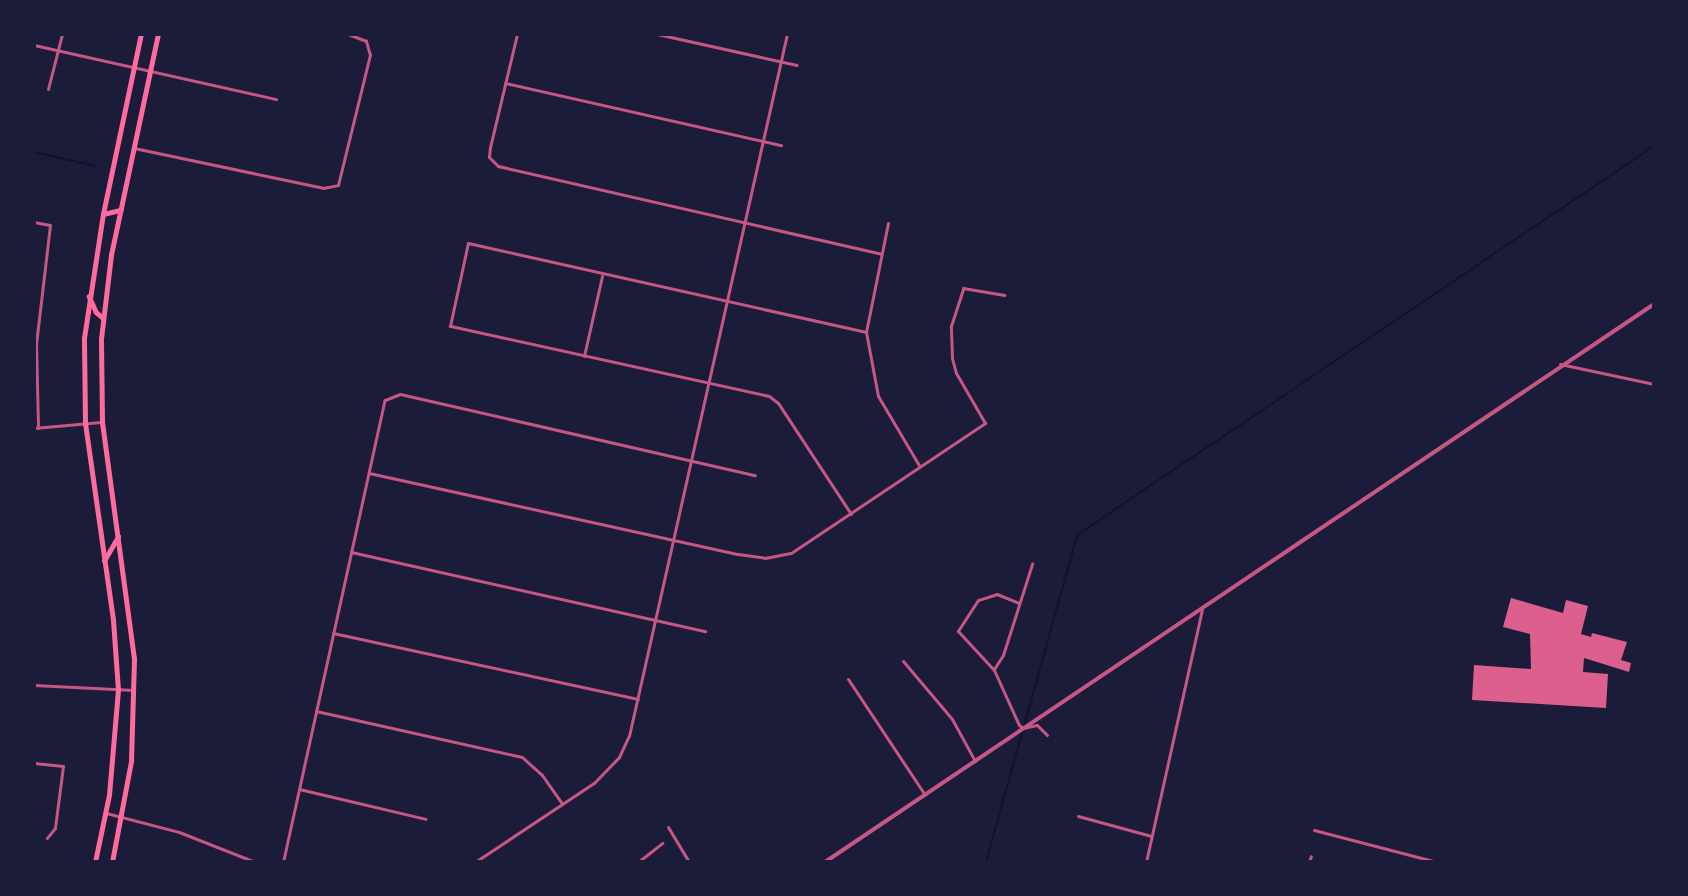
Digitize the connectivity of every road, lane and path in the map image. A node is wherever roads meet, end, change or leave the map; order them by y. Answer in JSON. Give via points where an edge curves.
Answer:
{"nodes":[{"id":1,"x":62,"y":34,"type":"edge"},
{"id":2,"x":141,"y":34,"type":"edge"},
{"id":3,"x":158,"y":34,"type":"edge"},
{"id":4,"x":348,"y":34,"type":"edge"},
{"id":5,"x":517,"y":34,"type":"edge"},
{"id":6,"x":657,"y":34,"type":"edge"},
{"id":7,"x":787,"y":34,"type":"edge"},
{"id":8,"x":34,"y":45,"type":"edge"},
{"id":9,"x":59,"y":50,"type":"junction"},
{"id":10,"x":781,"y":62,"type":"junction"},
{"id":11,"x":797,"y":65,"type":"dead end"},
{"id":12,"x":134,"y":67,"type":"junction"},
{"id":13,"x":150,"y":71,"type":"junction"},
{"id":14,"x":505,"y":83,"type":"junction"},
{"id":15,"x":48,"y":88,"type":"dead end"},
{"id":16,"x":276,"y":99,"type":"dead end"},
{"id":17,"x":763,"y":141,"type":"junction"},
{"id":18,"x":781,"y":145,"type":"dead end"},
{"id":19,"x":134,"y":148,"type":"junction"},
{"id":20,"x":121,"y":210,"type":"junction"},
{"id":21,"x":103,"y":214,"type":"junction"},
{"id":22,"x":34,"y":222,"type":"edge"},
{"id":23,"x":745,"y":222,"type":"junction"},
{"id":24,"x":888,"y":223,"type":"dead end"},
{"id":25,"x":881,"y":254,"type":"junction"},
{"id":26,"x":602,"y":276,"type":"junction"},
{"id":27,"x":88,"y":294,"type":"junction"},
{"id":28,"x":1004,"y":295,"type":"dead end"},
{"id":29,"x":727,"y":303,"type":"junction"},
{"id":30,"x":1653,"y":304,"type":"edge"},
{"id":31,"x":102,"y":316,"type":"junction"},
{"id":32,"x":866,"y":332,"type":"junction"},
{"id":33,"x":584,"y":356,"type":"junction"},
{"id":34,"x":1560,"y":364,"type":"junction"},
{"id":35,"x":710,"y":381,"type":"junction"},
{"id":36,"x":1653,"y":384,"type":"edge"},
{"id":37,"x":102,"y":422,"type":"junction"},
{"id":38,"x":85,"y":423,"type":"junction"},
{"id":39,"x":36,"y":428,"type":"edge"},
{"id":40,"x":692,"y":462,"type":"junction"},
{"id":41,"x":920,"y":467,"type":"junction"},
{"id":42,"x":369,"y":473,"type":"junction"},
{"id":43,"x":755,"y":475,"type":"dead end"},
{"id":44,"x":851,"y":514,"type":"junction"},
{"id":45,"x":118,"y":537,"type":"junction"},
{"id":46,"x":674,"y":541,"type":"junction"},
{"id":47,"x":351,"y":552,"type":"junction"},
{"id":48,"x":104,"y":561,"type":"junction"},
{"id":49,"x":1032,"y":564,"type":"dead end"},
{"id":50,"x":1019,"y":603,"type":"junction"},
{"id":51,"x":1202,"y":608,"type":"junction"},
{"id":52,"x":656,"y":621,"type":"junction"},
{"id":53,"x":705,"y":631,"type":"dead end"},
{"id":54,"x":333,"y":633,"type":"junction"},
{"id":55,"x":903,"y":661,"type":"dead end"},
{"id":56,"x":994,"y":670,"type":"junction"},
{"id":57,"x":848,"y":679,"type":"dead end"},
{"id":58,"x":34,"y":685,"type":"edge"},
{"id":59,"x":118,"y":690,"type":"junction"},
{"id":60,"x":135,"y":690,"type":"junction"},
{"id":61,"x":638,"y":699,"type":"junction"},
{"id":62,"x":316,"y":711,"type":"junction"},
{"id":63,"x":1023,"y":728,"type":"junction"},
{"id":64,"x":1047,"y":735,"type":"dead end"},
{"id":65,"x":975,"y":761,"type":"junction"},
{"id":66,"x":34,"y":763,"type":"edge"},
{"id":67,"x":299,"y":789,"type":"junction"},
{"id":68,"x":925,"y":795,"type":"junction"},
{"id":69,"x":562,"y":804,"type":"junction"},
{"id":70,"x":105,"y":813,"type":"junction"},
{"id":71,"x":1078,"y":816,"type":"dead end"},
{"id":72,"x":122,"y":818,"type":"junction"},
{"id":73,"x":426,"y":819,"type":"dead end"},
{"id":74,"x":668,"y":827,"type":"dead end"},
{"id":75,"x":1314,"y":831,"type":"dead end"},
{"id":76,"x":1151,"y":836,"type":"junction"},
{"id":77,"x":47,"y":838,"type":"dead end"},
{"id":78,"x":662,"y":843,"type":"dead end"},
{"id":79,"x":1311,"y":856,"type":"dead end"},
{"id":80,"x":95,"y":861,"type":"edge"},
{"id":81,"x":112,"y":861,"type":"edge"},
{"id":82,"x":255,"y":861,"type":"edge"},
{"id":83,"x":282,"y":861,"type":"edge"},
{"id":84,"x":475,"y":861,"type":"edge"},
{"id":85,"x":638,"y":861,"type":"edge"},
{"id":86,"x":689,"y":861,"type":"edge"},
{"id":87,"x":826,"y":861,"type":"edge"},
{"id":88,"x":1146,"y":861,"type":"edge"},
{"id":89,"x":1309,"y":861,"type":"edge"},
{"id":90,"x":1437,"y":861,"type":"edge"}],
"edges":[{"from":1,"to":9,"type":"street"},
{"from":2,"to":12,"type":"main road"},
{"from":3,"to":13,"type":"main road"},
{"from":4,"to":19,"type":"street","via":[[366,41],[370,55],[341,181],[331,188]]},
{"from":5,"to":14,"type":"street"},
{"from":6,"to":10,"type":"street"},
{"from":7,"to":10,"type":"street"},
{"from":8,"to":9,"type":"street"},
{"from":9,"to":12,"type":"street"},
{"from":9,"to":15,"type":"street"},
{"from":10,"to":11,"type":"street"},
{"from":10,"to":17,"type":"street"},
{"from":12,"to":13,"type":"street"},
{"from":12,"to":21,"type":"main road"},
{"from":13,"to":16,"type":"street"},
{"from":13,"to":19,"type":"main road"},
{"from":14,"to":17,"type":"street"},
{"from":14,"to":23,"type":"street","via":[[490,147],[493,162]]},
{"from":17,"to":18,"type":"street"},
{"from":17,"to":23,"type":"street"},
{"from":19,"to":20,"type":"main road"},
{"from":20,"to":21,"type":"main road"},
{"from":20,"to":31,"type":"main road"},
{"from":21,"to":27,"type":"main road"},
{"from":22,"to":39,"type":"street","via":[[50,225],[36,344]]},
{"from":23,"to":25,"type":"street"},
{"from":23,"to":29,"type":"street"},
{"from":24,"to":25,"type":"street"},
{"from":25,"to":32,"type":"street"},
{"from":26,"to":29,"type":"street"},
{"from":26,"to":33,"type":"street"},
{"from":26,"to":33,"type":"street","via":[[468,243],[450,326]]},
{"from":27,"to":31,"type":"main road","via":[[92,306]]},
{"from":27,"to":38,"type":"main road"},
{"from":28,"to":41,"type":"street","via":[[963,288],[951,326],[952,358],[985,423]]},
{"from":29,"to":32,"type":"street"},
{"from":29,"to":35,"type":"street"},
{"from":30,"to":34,"type":"street"},
{"from":31,"to":37,"type":"main road"},
{"from":32,"to":41,"type":"street","via":[[878,396]]},
{"from":33,"to":35,"type":"street"},
{"from":34,"to":36,"type":"street"},
{"from":34,"to":51,"type":"street"},
{"from":35,"to":40,"type":"street"},
{"from":35,"to":44,"type":"street","via":[[759,392],[778,403]]},
{"from":37,"to":38,"type":"street"},
{"from":37,"to":45,"type":"main road"},
{"from":38,"to":39,"type":"street"},
{"from":38,"to":48,"type":"main road"},
{"from":40,"to":42,"type":"street","via":[[412,397],[392,396],[385,400]]},
{"from":40,"to":43,"type":"street"},
{"from":40,"to":46,"type":"street"},
{"from":41,"to":44,"type":"street"},
{"from":42,"to":46,"type":"street"},
{"from":42,"to":47,"type":"street"},
{"from":44,"to":46,"type":"street","via":[[791,553],[765,558]]},
{"from":45,"to":48,"type":"main road"},
{"from":45,"to":60,"type":"main road"},
{"from":46,"to":52,"type":"street"},
{"from":47,"to":52,"type":"street"},
{"from":47,"to":54,"type":"street"},
{"from":48,"to":59,"type":"main road"},
{"from":49,"to":50,"type":"street"},
{"from":50,"to":56,"type":"street","via":[[1004,655]]},
{"from":50,"to":56,"type":"street","via":[[997,594],[978,600],[958,631]]},
{"from":51,"to":63,"type":"street"},
{"from":51,"to":76,"type":"street"},
{"from":52,"to":53,"type":"street"},
{"from":52,"to":61,"type":"street"},
{"from":54,"to":61,"type":"street"},
{"from":54,"to":62,"type":"street"},
{"from":55,"to":65,"type":"street","via":[[952,719]]},
{"from":56,"to":63,"type":"street"},
{"from":57,"to":68,"type":"street"},
{"from":58,"to":59,"type":"street"},
{"from":59,"to":60,"type":"street"},
{"from":59,"to":70,"type":"main road","via":[[115,754]]},
{"from":60,"to":72,"type":"main road","via":[[131,761]]},
{"from":61,"to":69,"type":"street","via":[[619,757],[594,783]]},
{"from":62,"to":67,"type":"street"},
{"from":62,"to":69,"type":"street","via":[[522,757],[542,775]]},
{"from":63,"to":64,"type":"street","via":[[1037,725]]},
{"from":63,"to":65,"type":"street"},
{"from":65,"to":68,"type":"street"},
{"from":66,"to":77,"type":"street","via":[[63,766],[55,828]]},
{"from":67,"to":73,"type":"street"},
{"from":67,"to":83,"type":"street"},
{"from":68,"to":87,"type":"street"},
{"from":69,"to":84,"type":"street"},
{"from":70,"to":72,"type":"street"},
{"from":70,"to":80,"type":"main road"},
{"from":71,"to":76,"type":"street"},
{"from":72,"to":81,"type":"main road"},
{"from":72,"to":82,"type":"street","via":[[179,832]]},
{"from":74,"to":86,"type":"street"},
{"from":75,"to":90,"type":"street"},
{"from":76,"to":88,"type":"street"},
{"from":78,"to":85,"type":"street"},
{"from":79,"to":89,"type":"street"}]}
